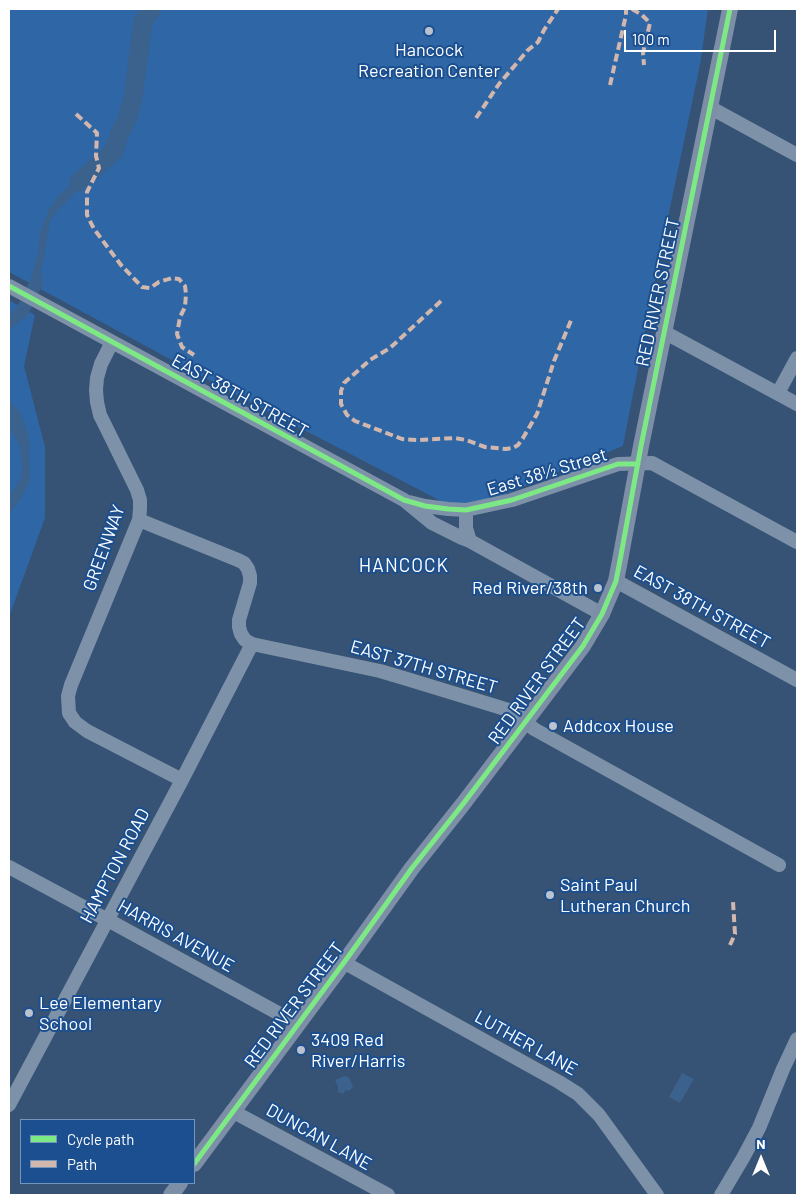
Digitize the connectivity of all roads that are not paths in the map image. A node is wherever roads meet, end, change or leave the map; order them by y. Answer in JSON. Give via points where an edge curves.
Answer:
{"nodes":[{"id":1,"x":730,"y":9,"type":"edge"},
{"id":2,"x":710,"y":108,"type":"junction"},
{"id":3,"x":797,"y":155,"type":"edge"},
{"id":4,"x":12,"y":288,"type":"edge"},
{"id":5,"x":664,"y":332,"type":"junction"},
{"id":6,"x":112,"y":342,"type":"junction"},
{"id":7,"x":797,"y":358,"type":"edge"},
{"id":8,"x":778,"y":393,"type":"junction"},
{"id":9,"x":797,"y":404,"type":"edge"},
{"id":10,"x":638,"y":464,"type":"junction"},
{"id":11,"x":404,"y":500,"type":"junction"},
{"id":12,"x":466,"y":510,"type":"junction"},
{"id":13,"x":138,"y":520,"type":"junction"},
{"id":14,"x":470,"y":541,"type":"junction"},
{"id":15,"x":797,"y":542,"type":"edge"},
{"id":16,"x":616,"y":581,"type":"junction"},
{"id":17,"x":602,"y":614,"type":"junction"},
{"id":18,"x":252,"y":644,"type":"junction"},
{"id":19,"x":797,"y":680,"type":"edge"},
{"id":20,"x":525,"y":721,"type":"junction"},
{"id":21,"x":182,"y":780,"type":"junction"},
{"id":22,"x":779,"y":865,"type":"dead end"},
{"id":23,"x":9,"y":867,"type":"edge"},
{"id":24,"x":108,"y":920,"type":"junction"},
{"id":25,"x":343,"y":962,"type":"junction"},
{"id":26,"x":298,"y":1024,"type":"junction"},
{"id":27,"x":797,"y":1039,"type":"edge"},
{"id":28,"x":9,"y":1105,"type":"edge"},
{"id":29,"x":232,"y":1111,"type":"junction"},
{"id":30,"x":195,"y":1163,"type":"edge"},
{"id":31,"x":179,"y":1184,"type":"edge"},
{"id":32,"x":171,"y":1195,"type":"edge"},
{"id":33,"x":388,"y":1195,"type":"edge"},
{"id":34,"x":657,"y":1195,"type":"edge"},
{"id":35,"x":721,"y":1195,"type":"edge"}],
"edges":[{"from":1,"to":2,"type":"main road","name":"RED RIVER STREET"},
{"from":2,"to":3,"type":"street"},
{"from":2,"to":5,"type":"main road","name":"RED RIVER STREET"},
{"from":4,"to":6,"type":"street","name":"EAST 38TH STREET"},
{"from":5,"to":8,"type":"street"},
{"from":5,"to":10,"type":"main road","name":"RED RIVER STREET"},
{"from":6,"to":11,"type":"street","name":"EAST 38TH STREET"},
{"from":6,"to":13,"type":"street","name":"GREENWAY","via":[[97,378],[97,402],[100,415],[137,490],[140,500]]},
{"from":7,"to":8,"type":"street"},
{"from":8,"to":9,"type":"street"},
{"from":10,"to":12,"type":"street","name":"East 38½ Street","via":[[618,464],[512,500]]},
{"from":10,"to":15,"type":"street","name":"East 38½ Street","via":[[652,463]]},
{"from":10,"to":16,"type":"main road","name":"RED RIVER STREET"},
{"from":11,"to":12,"type":"street","name":"EAST 38TH STREET","via":[[425,506]]},
{"from":11,"to":14,"type":"street","name":"EAST 38TH STREET","via":[[432,523]]},
{"from":12,"to":14,"type":"street"},
{"from":13,"to":18,"type":"street","via":[[244,563],[250,583],[239,628],[245,640]]},
{"from":13,"to":21,"type":"street","name":"GREENWAY","via":[[71,684],[68,696],[70,713],[75,722],[87,731]]},
{"from":14,"to":17,"type":"street","name":"EAST 38TH STREET"},
{"from":16,"to":17,"type":"main road","name":"RED RIVER STREET"},
{"from":16,"to":19,"type":"street","name":"EAST 38TH STREET"},
{"from":17,"to":20,"type":"main road","name":"RED RIVER STREET","via":[[583,646]]},
{"from":18,"to":20,"type":"street","name":"EAST 37TH STREET","via":[[380,671],[515,712]]},
{"from":18,"to":21,"type":"street","name":"HAMPTON ROAD"},
{"from":20,"to":22,"type":"street","name":"EAST 37TH STREET","via":[[534,729]]},
{"from":20,"to":25,"type":"main road","name":"RED RIVER STREET"},
{"from":21,"to":24,"type":"street","name":"HAMPTON ROAD"},
{"from":23,"to":24,"type":"street","name":"HARRIS AVENUE"},
{"from":24,"to":26,"type":"street","name":"HARRIS AVENUE"},
{"from":24,"to":28,"type":"street","name":"HAMPTON ROAD"},
{"from":25,"to":26,"type":"main road","name":"RED RIVER STREET"},
{"from":25,"to":34,"type":"street","name":"LUTHER LANE","via":[[578,1094],[599,1115]]},
{"from":26,"to":29,"type":"main road","name":"RED RIVER STREET"},
{"from":27,"to":35,"type":"street","via":[[759,1128]]},
{"from":29,"to":30,"type":"main road","name":"RED RIVER STREET"},
{"from":29,"to":33,"type":"street","name":"DUNCAN LANE"},
{"from":31,"to":32,"type":"main road"}]}
